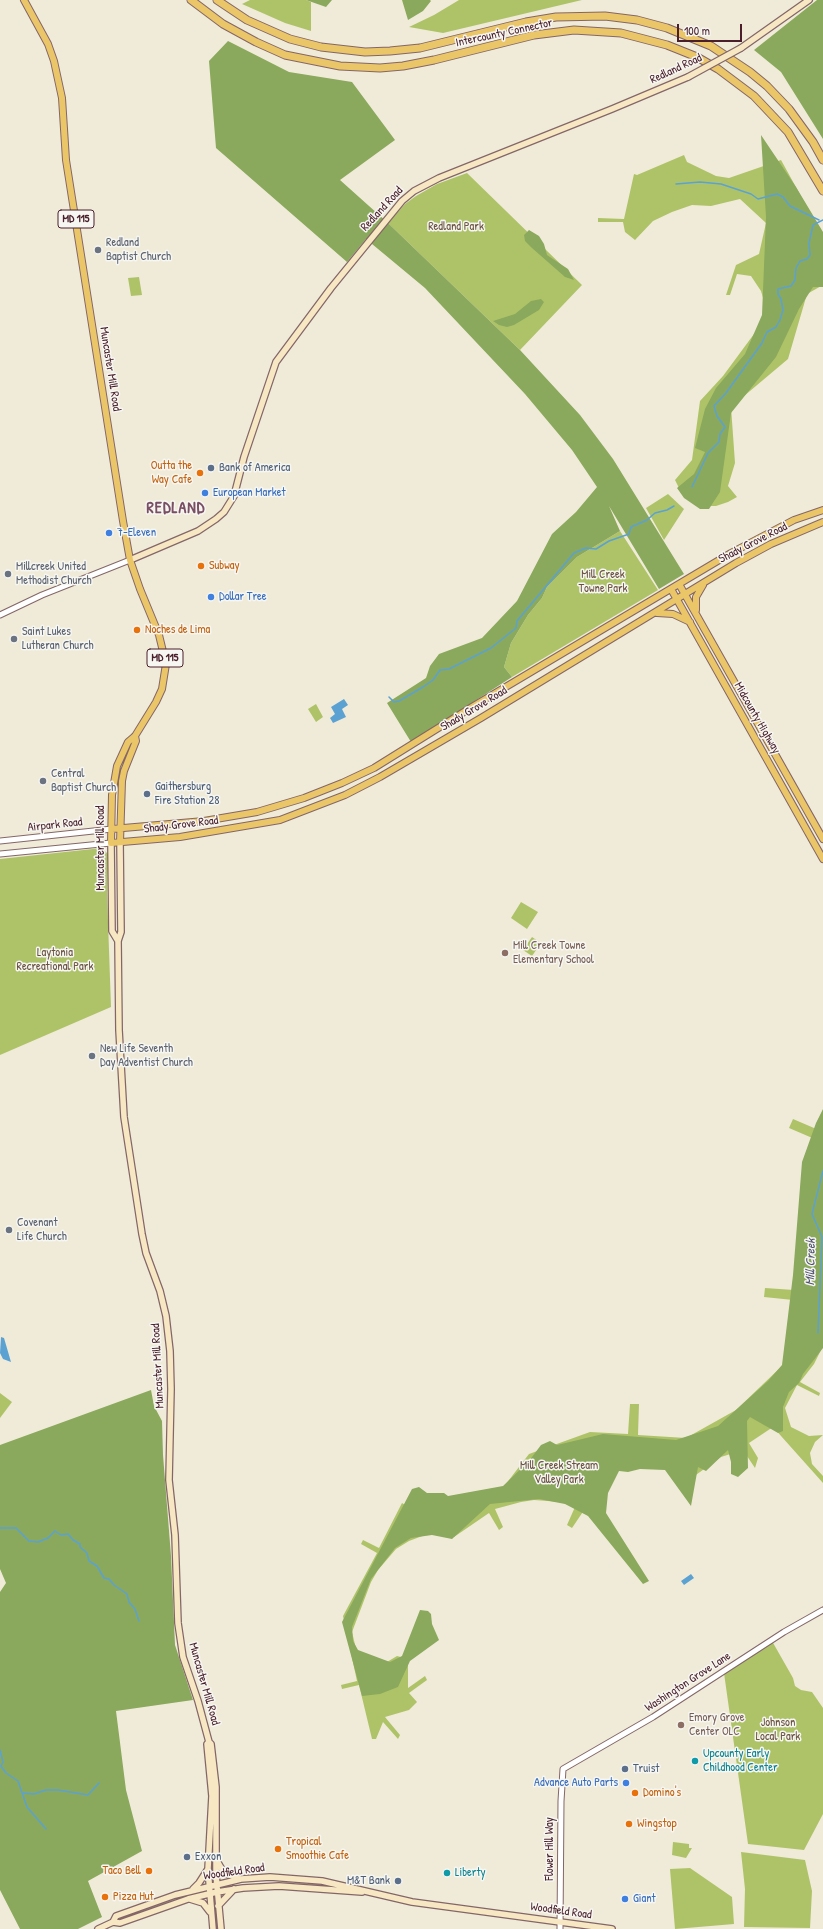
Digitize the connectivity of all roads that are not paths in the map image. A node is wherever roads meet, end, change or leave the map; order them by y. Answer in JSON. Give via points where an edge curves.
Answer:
{"nodes":[{"id":1,"x":24,"y":0,"type":"edge"},
{"id":2,"x":191,"y":0,"type":"edge"},
{"id":3,"x":216,"y":0,"type":"edge"},
{"id":4,"x":809,"y":0,"type":"edge"},
{"id":5,"x":823,"y":160,"type":"edge"},
{"id":6,"x":823,"y":191,"type":"edge"},
{"id":7,"x":823,"y":510,"type":"edge"},
{"id":8,"x":823,"y":522,"type":"edge"},
{"id":9,"x":130,"y":560,"type":"junction"},
{"id":10,"x":703,"y":583,"type":"junction"},
{"id":11,"x":679,"y":584,"type":"junction"},
{"id":12,"x":671,"y":589,"type":"junction"},
{"id":13,"x":686,"y":595,"type":"junction"},
{"id":14,"x":678,"y":600,"type":"junction"},
{"id":15,"x":655,"y":613,"type":"junction"},
{"id":16,"x":0,"y":615,"type":"edge"},
{"id":17,"x":698,"y":617,"type":"junction"},
{"id":18,"x":690,"y":622,"type":"junction"},
{"id":19,"x":135,"y":736,"type":"junction"},
{"id":20,"x":120,"y":828,"type":"junction"},
{"id":21,"x":112,"y":829,"type":"junction"},
{"id":22,"x":823,"y":838,"type":"edge"},
{"id":23,"x":0,"y":841,"type":"edge"},
{"id":24,"x":120,"y":842,"type":"junction"},
{"id":25,"x":111,"y":843,"type":"junction"},
{"id":26,"x":0,"y":854,"type":"edge"},
{"id":27,"x":823,"y":859,"type":"edge"},
{"id":28,"x":118,"y":941,"type":"junction"},
{"id":29,"x":823,"y":1610,"type":"edge"},
{"id":30,"x":208,"y":1742,"type":"junction"},
{"id":31,"x":563,"y":1769,"type":"joint"},
{"id":32,"x":215,"y":1859,"type":"junction"},
{"id":33,"x":208,"y":1869,"type":"junction"},
{"id":34,"x":241,"y":1879,"type":"junction"},
{"id":35,"x":217,"y":1884,"type":"junction"},
{"id":36,"x":209,"y":1886,"type":"junction"},
{"id":37,"x":234,"y":1889,"type":"junction"},
{"id":38,"x":192,"y":1890,"type":"junction"},
{"id":39,"x":217,"y":1892,"type":"junction"},
{"id":40,"x":365,"y":1892,"type":"junction"},
{"id":41,"x":209,"y":1893,"type":"junction"},
{"id":42,"x":188,"y":1899,"type":"junction"},
{"id":43,"x":218,"y":1906,"type":"junction"},
{"id":44,"x":211,"y":1914,"type":"junction"},
{"id":45,"x":113,"y":1922,"type":"junction"},
{"id":46,"x":560,"y":1922,"type":"junction"},
{"id":47,"x":98,"y":1929,"type":"edge"},
{"id":48,"x":213,"y":1929,"type":"edge"},
{"id":49,"x":221,"y":1929,"type":"edge"},
{"id":50,"x":560,"y":1929,"type":"edge"},
{"id":51,"x":612,"y":1929,"type":"edge"}],
"edges":[{"from":1,"to":9,"type":"main road","name":"Muncaster Mill Road","number":"MD 115","via":[[48,44],[62,98],[66,160]]},
{"from":2,"to":6,"type":"highway","name":"Intercounty Connector","via":[[222,24],[256,42],[296,58],[340,66],[404,66],[534,35],[574,30],[621,33],[667,45],[718,69],[754,96],[788,132]]},
{"from":3,"to":5,"type":"highway","name":"Intercounty Connector","via":[[247,20],[290,39],[321,47],[365,52],[420,48],[556,17],[597,16],[637,20],[667,28],[711,46],[750,72],[789,109]]},
{"from":4,"to":9,"type":"main road","name":"Redland Road","bridge":true,"via":[[741,48],[688,77],[439,178],[414,191],[402,201],[327,293],[276,362],[244,457],[234,496],[224,512],[198,531]]},
{"from":7,"to":11,"type":"main road","name":"Shady Grove Road","via":[[776,529]]},
{"from":8,"to":10,"type":"main road","name":"Shady Grove Road","via":[[771,544]]},
{"from":9,"to":16,"type":"street","via":[[42,595]]},
{"from":9,"to":19,"type":"main road","name":"Muncaster Mill Road","number":"MD 115","via":[[159,635],[166,664],[162,689]]},
{"from":10,"to":13,"type":"main road","name":"Shady Grove Road"},
{"from":10,"to":17,"type":"main road","via":[[695,603]]},
{"from":11,"to":12,"type":"main road","name":"Shady Grove Road"},
{"from":11,"to":13,"type":"main road","name":"Midcounty Highway"},
{"from":12,"to":14,"type":"main road","name":"Midcounty Highway"},
{"from":12,"to":20,"type":"main road","name":"Shady Grove Road","via":[[380,764],[342,783],[257,812],[204,821]]},
{"from":13,"to":14,"type":"main road","name":"Shady Grove Road"},
{"from":13,"to":17,"type":"main road","name":"Midcounty Highway"},
{"from":14,"to":15,"type":"main road","name":"Shady Grove Road"},
{"from":14,"to":18,"type":"main road","name":"Midcounty Highway"},
{"from":15,"to":18,"type":"main road","via":[[673,614]]},
{"from":15,"to":24,"type":"main road","name":"Shady Grove Road","via":[[481,718],[345,795],[280,820],[180,837]]},
{"from":17,"to":22,"type":"main road","name":"Midcounty Highway"},
{"from":18,"to":27,"type":"main road","name":"Midcounty Highway"},
{"from":19,"to":20,"type":"main road","name":"Muncaster Mill Road","number":"MD 115","via":[[136,741],[122,781]]},
{"from":19,"to":21,"type":"main road","name":"Muncaster Mill Road","number":"MD 115","via":[[128,742],[117,766],[112,795]]},
{"from":20,"to":21,"type":"main road","name":"Shady Grove Road"},
{"from":20,"to":24,"type":"main road","name":"Muncaster Mill Road","number":"MD 115"},
{"from":21,"to":23,"type":"street","name":"Airpark Road"},
{"from":21,"to":25,"type":"main road","name":"Muncaster Mill Road","number":"MD 115"},
{"from":24,"to":25,"type":"main road","name":"Shady Grove Road"},
{"from":24,"to":28,"type":"main road","name":"Muncaster Mill Road","number":"MD 115","via":[[121,932]]},
{"from":25,"to":26,"type":"street","name":"Airpark Road"},
{"from":25,"to":28,"type":"main road","name":"Muncaster Mill Road","number":"MD 115","via":[[112,931]]},
{"from":28,"to":30,"type":"main road","name":"Muncaster Mill Road","number":"MD 115","via":[[119,1030],[124,1117],[138,1215],[146,1254],[166,1316],[170,1351],[169,1480],[175,1535],[180,1642]]},
{"from":29,"to":31,"type":"street","name":"Washington Grove Lane","via":[[784,1632],[653,1717]]},
{"from":30,"to":32,"type":"main road","name":"Muncaster Mill Road","number":"MD 115","via":[[211,1744],[216,1787]]},
{"from":30,"to":33,"type":"main road","name":"Muncaster Mill Road","number":"MD 115","via":[[212,1796]]},
{"from":31,"to":46,"type":"street","name":"Flower Hill Way"},
{"from":32,"to":34,"type":"main road","via":[[224,1873]]},
{"from":32,"to":35,"type":"main road","name":"Muncaster Mill Road","number":"MD 115"},
{"from":33,"to":36,"type":"main road","name":"Muncaster Mill Road","number":"MD 115"},
{"from":33,"to":38,"type":"main road","via":[[200,1883]]},
{"from":34,"to":35,"type":"main road","name":"Woodfield Road"},
{"from":34,"to":40,"type":"main road","name":"Woodfield Road","via":[[302,1879],[353,1887]]},
{"from":35,"to":36,"type":"main road","name":"Woodfield Road"},
{"from":35,"to":39,"type":"main road","name":"Muncaster Mill Road","number":"MD 115"},
{"from":36,"to":38,"type":"main road","name":"Woodfield Road"},
{"from":36,"to":41,"type":"main road","name":"Muncaster Mill Road","number":"MD 115"},
{"from":37,"to":39,"type":"main road","name":"Woodfield Road"},
{"from":37,"to":40,"type":"main road","name":"Woodfield Road","via":[[279,1886]]},
{"from":37,"to":43,"type":"main road"},
{"from":38,"to":45,"type":"main road","name":"Woodfield Road","via":[[128,1911],[116,1916]]},
{"from":39,"to":41,"type":"main road","name":"Woodfield Road"},
{"from":39,"to":43,"type":"main road","name":"Muncaster Mill Road"},
{"from":40,"to":46,"type":"main road","name":"Woodfield Road","via":[[412,1902]]},
{"from":41,"to":42,"type":"main road","name":"Woodfield Road"},
{"from":41,"to":44,"type":"main road","name":"Muncaster Mill Road"},
{"from":42,"to":44,"type":"main road","via":[[203,1903]]},
{"from":42,"to":45,"type":"main road","name":"Woodfield Road","via":[[120,1923]]},
{"from":43,"to":49,"type":"main road","name":"Muncaster Mill Road"},
{"from":44,"to":48,"type":"main road","name":"Muncaster Mill Road"},
{"from":45,"to":47,"type":"main road","name":"Woodfield Road"},
{"from":46,"to":50,"type":"street","name":"Flower Hill Way"},
{"from":46,"to":51,"type":"main road","name":"Woodfield Road"}]}
